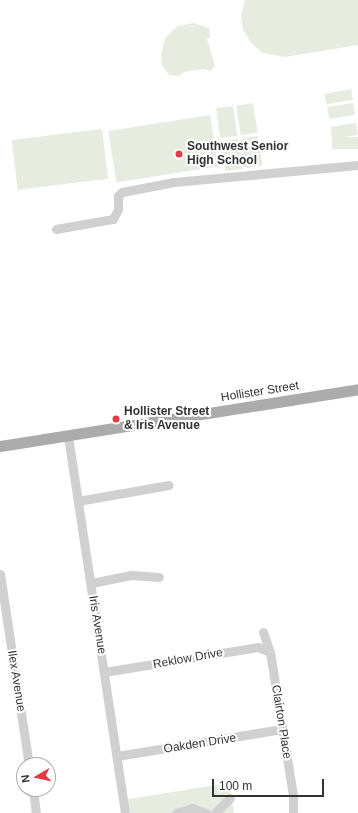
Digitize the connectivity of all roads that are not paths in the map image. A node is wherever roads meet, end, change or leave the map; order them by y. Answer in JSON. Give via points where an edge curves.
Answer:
{"nodes":[{"id":1,"x":358,"y":165,"type":"edge"},
{"id":2,"x":56,"y":229,"type":"dead end"},
{"id":3,"x":358,"y":389,"type":"edge"},
{"id":4,"x":68,"y":436,"type":"junction"},
{"id":5,"x":0,"y":446,"type":"edge"},
{"id":6,"x":169,"y":485,"type":"dead end"},
{"id":7,"x":78,"y":501,"type":"junction"},
{"id":8,"x":0,"y":574,"type":"edge"},
{"id":9,"x":159,"y":577,"type":"dead end"},
{"id":10,"x":91,"y":583,"type":"junction"},
{"id":11,"x":263,"y":632,"type":"dead end"},
{"id":12,"x":270,"y":652,"type":"junction"},
{"id":13,"x":104,"y":672,"type":"junction"},
{"id":14,"x":282,"y":729,"type":"junction"},
{"id":15,"x":117,"y":756,"type":"junction"},
{"id":16,"x":28,"y":757,"type":"edge"},
{"id":17,"x":34,"y":797,"type":"edge"},
{"id":18,"x":230,"y":798,"type":"dead end"},
{"id":19,"x":36,"y":813,"type":"edge"},
{"id":20,"x":125,"y":813,"type":"edge"},
{"id":21,"x":176,"y":813,"type":"edge"},
{"id":22,"x":206,"y":813,"type":"edge"},
{"id":23,"x":215,"y":813,"type":"edge"},
{"id":24,"x":293,"y":813,"type":"edge"}],
"edges":[{"from":1,"to":2,"type":"street","via":[[174,182],[122,192],[118,196],[118,209],[114,219]]},
{"from":3,"to":4,"type":"main road","name":"Hollister Street"},
{"from":4,"to":5,"type":"main road","name":"Hollister Street"},
{"from":4,"to":7,"type":"street","name":"Iris Avenue"},
{"from":6,"to":7,"type":"street"},
{"from":7,"to":10,"type":"street","name":"Iris Avenue"},
{"from":8,"to":16,"type":"street","name":"Ilex Avenue"},
{"from":9,"to":10,"type":"street","via":[[131,575]]},
{"from":10,"to":13,"type":"street","name":"Iris Avenue"},
{"from":11,"to":12,"type":"street","name":"Clairton Place"},
{"from":12,"to":13,"type":"street","name":"Reklow Drive","via":[[258,647]]},
{"from":12,"to":14,"type":"street","name":"Clairton Place"},
{"from":13,"to":15,"type":"street","name":"Iris Avenue"},
{"from":14,"to":15,"type":"street","name":"Oakden Drive"},
{"from":14,"to":24,"type":"street","name":"Clairton Place","via":[[293,796]]},
{"from":15,"to":20,"type":"street","name":"Iris Avenue"},
{"from":17,"to":19,"type":"street"},
{"from":18,"to":23,"type":"street"},
{"from":21,"to":22,"type":"street","via":[[192,808]]}]}
